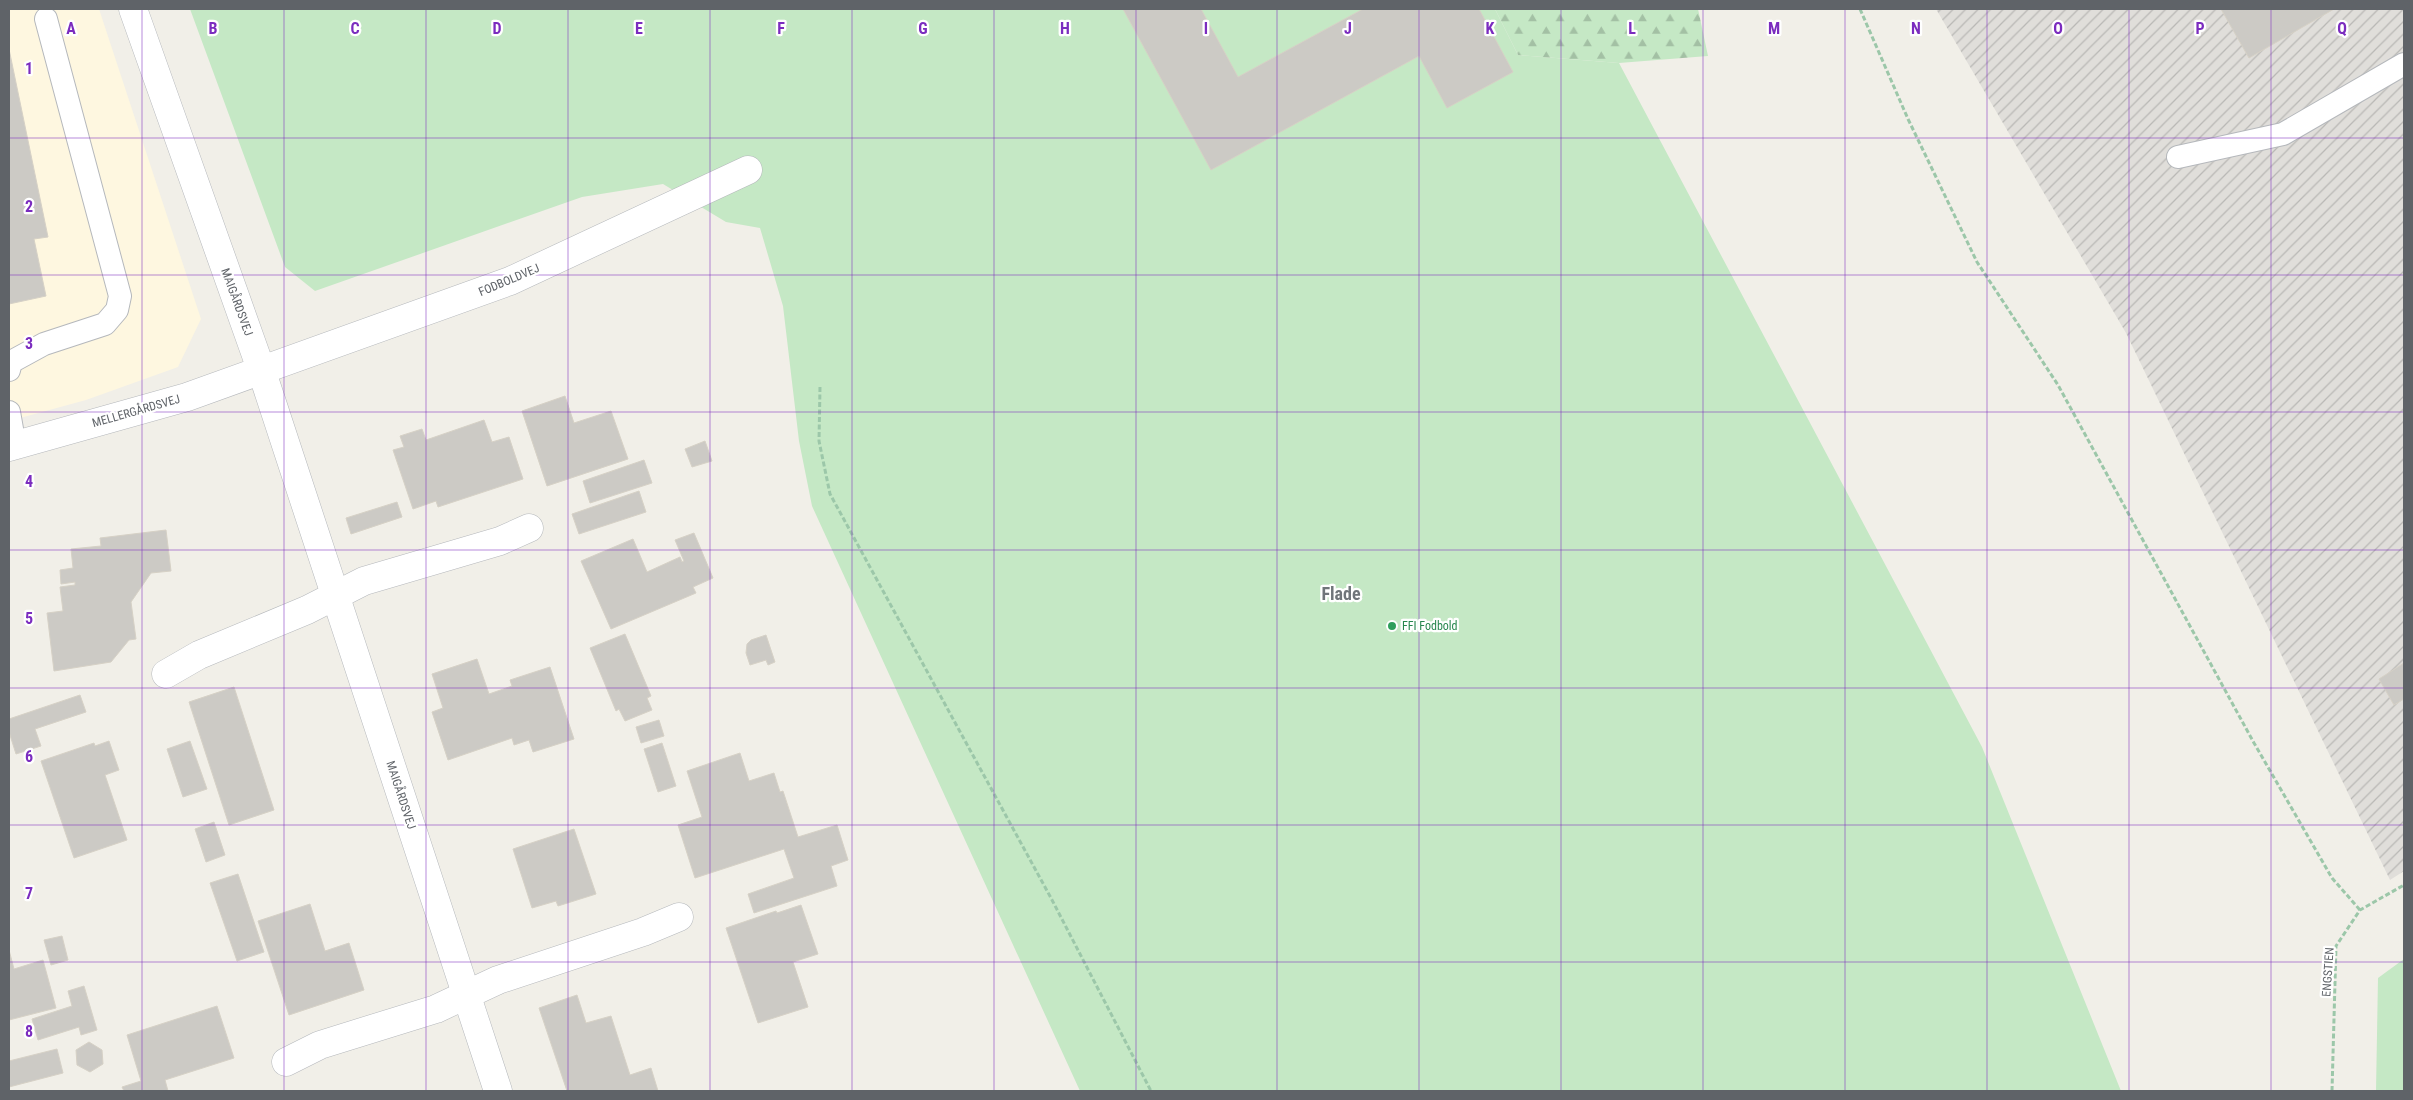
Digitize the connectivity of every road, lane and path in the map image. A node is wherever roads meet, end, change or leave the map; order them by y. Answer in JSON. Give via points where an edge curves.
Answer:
{"nodes":[{"id":1,"x":133,"y":9,"type":"edge"},
{"id":2,"x":1860,"y":9,"type":"edge"},
{"id":3,"x":46,"y":19,"type":"dead end"},
{"id":4,"x":2404,"y":64,"type":"edge"},
{"id":5,"x":2178,"y":157,"type":"dead end"},
{"id":6,"x":748,"y":170,"type":"dead end"},
{"id":7,"x":9,"y":370,"type":"edge"},
{"id":8,"x":262,"y":372,"type":"junction"},
{"id":9,"x":820,"y":387,"type":"dead end"},
{"id":10,"x":9,"y":412,"type":"edge"},
{"id":11,"x":12,"y":446,"type":"edge"},
{"id":12,"x":529,"y":528,"type":"dead end"},
{"id":13,"x":335,"y":596,"type":"junction"},
{"id":14,"x":166,"y":674,"type":"dead end"},
{"id":15,"x":2404,"y":885,"type":"edge"},
{"id":16,"x":2360,"y":910,"type":"junction"},
{"id":17,"x":679,"y":917,"type":"dead end"},
{"id":18,"x":466,"y":994,"type":"junction"},
{"id":19,"x":286,"y":1062,"type":"dead end"},
{"id":20,"x":498,"y":1091,"type":"edge"},
{"id":21,"x":1151,"y":1091,"type":"edge"},
{"id":22,"x":2332,"y":1091,"type":"edge"}],
"edges":[{"from":1,"to":8,"type":"street","name":"MAIGÅRDSVEJ"},
{"from":2,"to":16,"type":"path","via":[[1908,119],[1977,262],[2058,385],[2332,878]]},
{"from":3,"to":7,"type":"lane","via":[[120,296],[117,310],[105,324],[44,344],[11,362]]},
{"from":4,"to":5,"type":"lane","via":[[2283,134]]},
{"from":6,"to":8,"type":"street","name":"FODBOLDVEJ","via":[[510,280]]},
{"from":8,"to":11,"type":"street","name":"MELLERGÅRDSVEJ","via":[[187,397]]},
{"from":8,"to":13,"type":"street","name":"MAIGÅRDSVEJ"},
{"from":9,"to":21,"type":"path","via":[[819,440],[830,494],[1046,890]]},
{"from":10,"to":11,"type":"lane"},
{"from":12,"to":13,"type":"street","via":[[500,541],[364,581]]},
{"from":13,"to":14,"type":"street","via":[[199,655]]},
{"from":13,"to":18,"type":"street","name":"MAIGÅRDSVEJ"},
{"from":15,"to":16,"type":"path","name":"ENGSTIEN"},
{"from":16,"to":22,"type":"path","name":"ENGSTIEN","via":[[2336,946]]},
{"from":17,"to":18,"type":"street"},
{"from":18,"to":19,"type":"street","via":[[436,1009],[320,1045]]},
{"from":18,"to":20,"type":"street","name":"MAIGÅRDSVEJ"}]}
